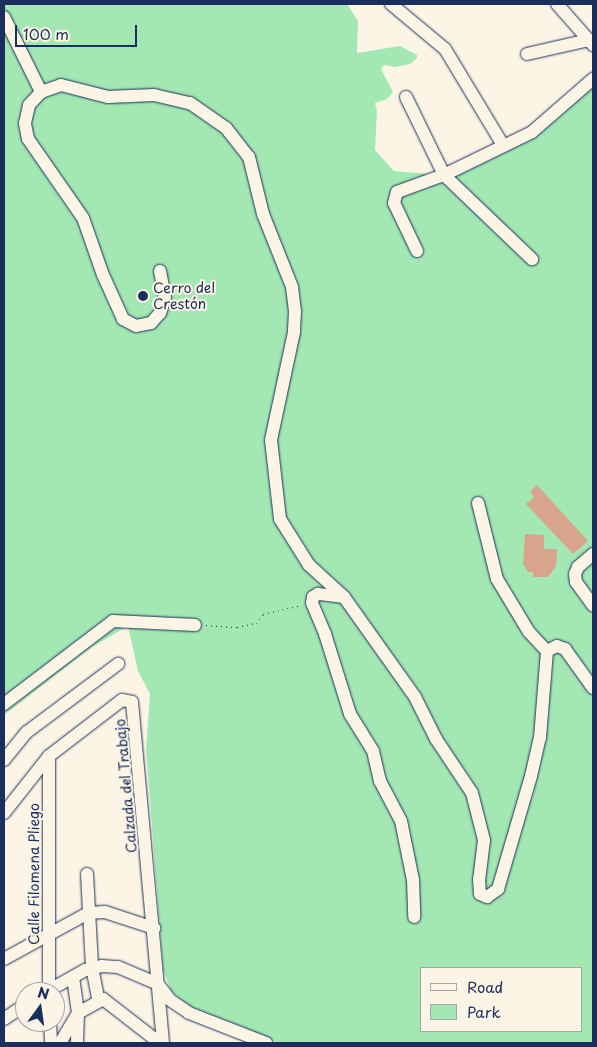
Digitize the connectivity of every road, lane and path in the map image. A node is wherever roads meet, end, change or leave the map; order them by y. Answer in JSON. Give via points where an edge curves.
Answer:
{"nodes":[{"id":1,"x":391,"y":4,"type":"edge"},
{"id":2,"x":557,"y":4,"type":"edge"},
{"id":3,"x":4,"y":18,"type":"edge"},
{"id":4,"x":591,"y":42,"type":"edge"},
{"id":5,"x":527,"y":54,"type":"dead end"},
{"id":6,"x":593,"y":80,"type":"edge"},
{"id":7,"x":41,"y":92,"type":"junction"},
{"id":8,"x":406,"y":97,"type":"dead end"},
{"id":9,"x":503,"y":145,"type":"junction"},
{"id":10,"x":444,"y":175,"type":"junction"},
{"id":11,"x":417,"y":251,"type":"dead end"},
{"id":12,"x":532,"y":259,"type":"dead end"},
{"id":13,"x":160,"y":271,"type":"dead end"},
{"id":14,"x":478,"y":504,"type":"dead end"},
{"id":15,"x":593,"y":554,"type":"edge"},
{"id":16,"x":344,"y":597,"type":"junction"},
{"id":17,"x":312,"y":603,"type":"junction"},
{"id":18,"x":593,"y":605,"type":"edge"},
{"id":19,"x":195,"y":625,"type":"joint"},
{"id":20,"x":547,"y":651,"type":"junction"},
{"id":21,"x":118,"y":664,"type":"dead end"},
{"id":22,"x":593,"y":688,"type":"edge"},
{"id":23,"x":4,"y":704,"type":"edge"},
{"id":24,"x":49,"y":756,"type":"junction"},
{"id":25,"x":4,"y":760,"type":"edge"},
{"id":26,"x":4,"y":814,"type":"edge"},
{"id":27,"x":87,"y":874,"type":"dead end"},
{"id":28,"x":88,"y":913,"type":"junction"},
{"id":29,"x":414,"y":916,"type":"dead end"},
{"id":30,"x":154,"y":928,"type":"junction"},
{"id":31,"x":49,"y":935,"type":"junction"},
{"id":32,"x":4,"y":959,"type":"edge"},
{"id":33,"x":92,"y":967,"type":"junction"},
{"id":34,"x":73,"y":977,"type":"junction"},
{"id":35,"x":48,"y":982,"type":"edge"},
{"id":36,"x":65,"y":982,"type":"edge"},
{"id":37,"x":158,"y":984,"type":"junction"},
{"id":38,"x":98,"y":1000,"type":"junction"},
{"id":39,"x":15,"y":1012,"type":"edge"},
{"id":40,"x":78,"y":1013,"type":"junction"},
{"id":41,"x":4,"y":1019,"type":"edge"},
{"id":42,"x":60,"y":1043,"type":"edge"},
{"id":43,"x":76,"y":1043,"type":"edge"},
{"id":44,"x":162,"y":1043,"type":"edge"},
{"id":45,"x":266,"y":1043,"type":"edge"}],
"edges":[{"from":1,"to":9,"type":"street","via":[[444,49]]},
{"from":2,"to":4,"type":"street"},
{"from":3,"to":7,"type":"street"},
{"from":4,"to":5,"type":"street"},
{"from":6,"to":9,"type":"street","via":[[532,132]]},
{"from":7,"to":13,"type":"street","via":[[29,105],[25,123],[28,139],[83,218],[122,319],[136,326],[151,323],[160,313],[164,297]]},
{"from":7,"to":16,"type":"street","via":[[61,85],[108,96],[154,95],[190,103],[226,128],[249,157],[263,214],[292,287],[295,311],[294,332],[271,440],[280,519],[309,565]]},
{"from":8,"to":10,"type":"street"},
{"from":9,"to":10,"type":"street"},
{"from":10,"to":11,"type":"street","via":[[397,192],[393,197]]},
{"from":10,"to":12,"type":"street"},
{"from":14,"to":20,"type":"street","via":[[496,579],[529,632]]},
{"from":15,"to":18,"type":"street","via":[[578,566],[576,582]]},
{"from":16,"to":17,"type":"street","via":[[318,594]]},
{"from":16,"to":20,"type":"street","via":[[415,697],[436,739],[472,793],[484,840],[478,888],[480,894],[488,897],[498,889],[506,866],[535,757]]},
{"from":17,"to":19,"type":"path","via":[[263,614],[256,623],[237,627]]},
{"from":17,"to":29,"type":"street","via":[[350,714],[373,751],[380,781],[401,821],[413,880]]},
{"from":19,"to":23,"type":"street","via":[[113,621]]},
{"from":20,"to":22,"type":"street","via":[[557,646],[565,649]]},
{"from":21,"to":25,"type":"street","via":[[27,732]]},
{"from":24,"to":26,"type":"street","name":"Calzada del Trabajo"},
{"from":24,"to":30,"type":"street","name":"Calzada del Trabajo","via":[[122,700],[132,702]]},
{"from":24,"to":31,"type":"street","name":"Calle Filomena Pliego"},
{"from":27,"to":28,"type":"street"},
{"from":28,"to":30,"type":"street","via":[[105,912]]},
{"from":28,"to":31,"type":"street"},
{"from":28,"to":33,"type":"street"},
{"from":30,"to":37,"type":"street","name":"Calzada del Trabajo"},
{"from":31,"to":32,"type":"street"},
{"from":31,"to":35,"type":"street","name":"Calle Filomena Pliego"},
{"from":33,"to":34,"type":"street"},
{"from":33,"to":37,"type":"street","via":[[118,967]]},
{"from":33,"to":38,"type":"street"},
{"from":34,"to":36,"type":"street"},
{"from":34,"to":40,"type":"street"},
{"from":37,"to":44,"type":"street","name":"Calzada del Trabajo"},
{"from":37,"to":45,"type":"street","via":[[170,1000],[189,1013]]},
{"from":38,"to":40,"type":"street"},
{"from":38,"to":44,"type":"street","via":[[108,1001]]},
{"from":39,"to":41,"type":"street"},
{"from":40,"to":42,"type":"street"},
{"from":40,"to":43,"type":"street"}]}
